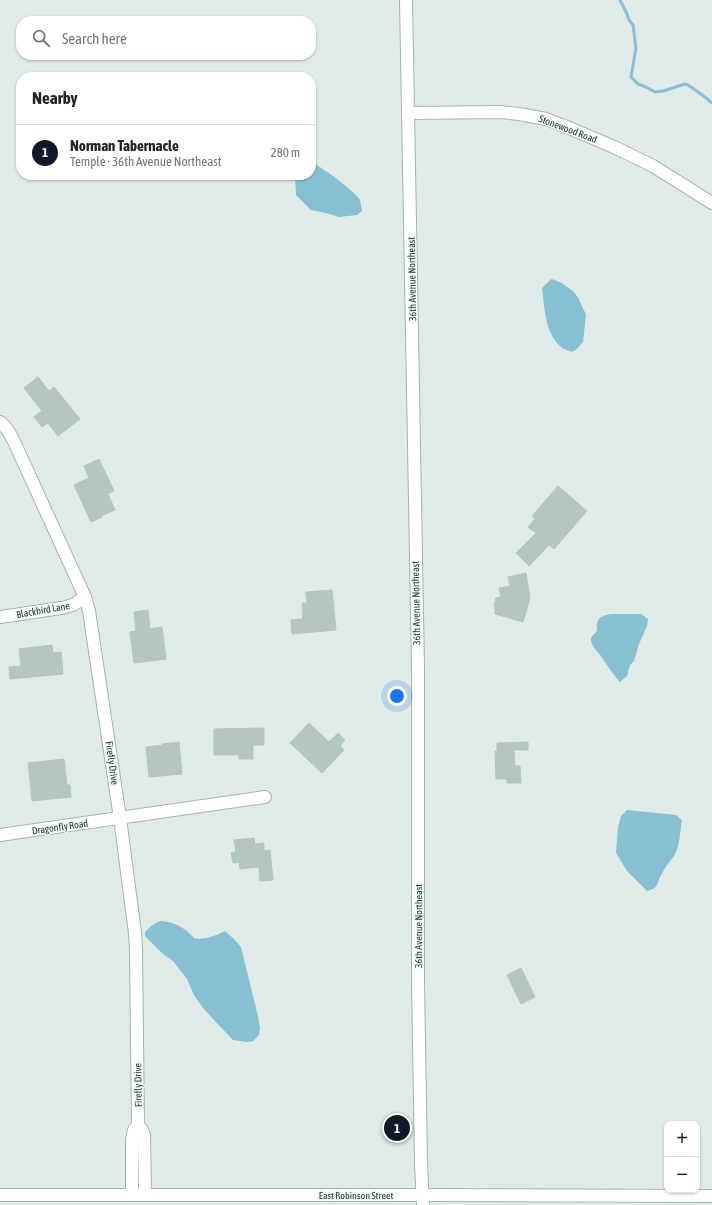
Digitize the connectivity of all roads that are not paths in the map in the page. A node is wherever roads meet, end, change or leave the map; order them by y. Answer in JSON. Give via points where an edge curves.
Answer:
{"nodes":[{"id":1,"x":406,"y":0,"type":"edge"},
{"id":2,"x":409,"y":114,"type":"junction"},
{"id":3,"x":712,"y":203,"type":"edge"},
{"id":4,"x":0,"y":422,"type":"edge"},
{"id":5,"x":84,"y":597,"type":"junction"},
{"id":6,"x":0,"y":617,"type":"edge"},
{"id":7,"x":265,"y":797,"type":"dead end"},
{"id":8,"x":120,"y":818,"type":"junction"},
{"id":9,"x":0,"y":835,"type":"edge"},
{"id":10,"x":138,"y":1125,"type":"junction"},
{"id":11,"x":0,"y":1195,"type":"edge"},
{"id":12,"x":132,"y":1195,"type":"junction"},
{"id":13,"x":145,"y":1195,"type":"junction"},
{"id":14,"x":712,"y":1196,"type":"edge"},
{"id":15,"x":423,"y":1200,"type":"edge"}],
"edges":[{"from":1,"to":2,"type":"street","name":"36th Avenue Northeast"},
{"from":2,"to":3,"type":"street","name":"Stonewood Road","via":[[500,112],[546,119],[567,126],[653,166]]},
{"from":2,"to":15,"type":"street","name":"36th Avenue Northeast","via":[[418,684],[418,989]]},
{"from":4,"to":5,"type":"street","name":"Firefly Drive","via":[[10,433]]},
{"from":5,"to":6,"type":"street","name":"Blackbird Lane","via":[[67,607]]},
{"from":5,"to":8,"type":"street","name":"Firefly Drive","via":[[89,611]]},
{"from":7,"to":8,"type":"street","name":"Dragonfly Road"},
{"from":8,"to":9,"type":"street","name":"Dragonfly Road"},
{"from":8,"to":10,"type":"street","name":"Firefly Drive","via":[[136,950]]},
{"from":10,"to":12,"type":"street","name":"Firefly Drive","via":[[132,1134]]},
{"from":10,"to":13,"type":"street","name":"Firefly Drive","via":[[144,1135]]},
{"from":11,"to":12,"type":"street","name":"East Robinson Street"},
{"from":12,"to":13,"type":"street","name":"East Robinson Street"},
{"from":13,"to":15,"type":"street","name":"East Robinson Street"},
{"from":14,"to":15,"type":"street","name":"East Robinson Street"}]}
